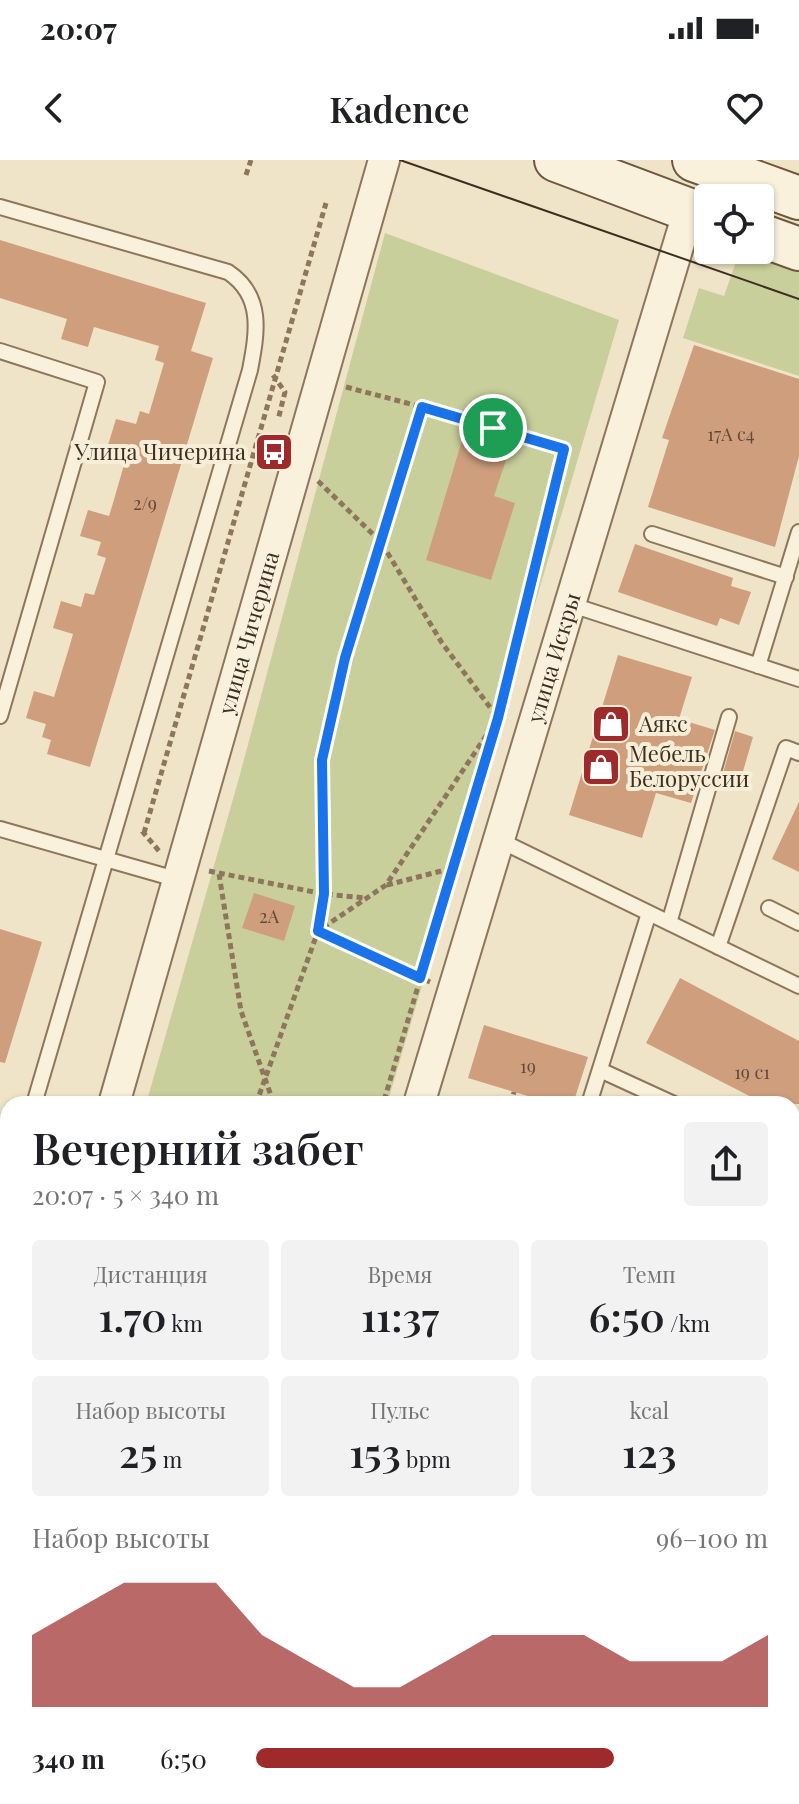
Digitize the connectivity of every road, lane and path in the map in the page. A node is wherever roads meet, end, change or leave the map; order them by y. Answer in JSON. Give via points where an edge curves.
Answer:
{"nodes":[{"id":1,"x":251,"y":160,"type":"edge"},
{"id":2,"x":384,"y":160,"type":"edge"},
{"id":3,"x":556,"y":160,"type":"edge"},
{"id":4,"x":694,"y":160,"type":"edge"},
{"id":5,"x":246,"y":175,"type":"dead end"},
{"id":6,"x":799,"y":198,"type":"edge"},
{"id":7,"x":326,"y":203,"type":"dead end"},
{"id":8,"x":0,"y":207,"type":"edge"},
{"id":9,"x":694,"y":212,"type":"edge"},
{"id":10,"x":694,"y":226,"type":"edge"},
{"id":11,"x":774,"y":240,"type":"edge"},
{"id":12,"x":799,"y":249,"type":"edge"},
{"id":13,"x":254,"y":347,"type":"junction"},
{"id":14,"x":0,"y":351,"type":"edge"},
{"id":15,"x":274,"y":375,"type":"junction"},
{"id":16,"x":340,"y":386,"type":"dead end"},
{"id":17,"x":422,"y":407,"type":"junction"},
{"id":18,"x":277,"y":421,"type":"dead end"},
{"id":19,"x":315,"y":477,"type":"dead end"},
{"id":20,"x":799,"y":532,"type":"edge"},
{"id":21,"x":652,"y":534,"type":"dead end"},
{"id":22,"x":381,"y":542,"type":"junction"},
{"id":23,"x":786,"y":577,"type":"junction"},
{"id":24,"x":569,"y":604,"type":"junction"},
{"id":25,"x":758,"y":666,"type":"junction"},
{"id":26,"x":799,"y":679,"type":"edge"},
{"id":27,"x":0,"y":716,"type":"edge"},
{"id":28,"x":729,"y":717,"type":"dead end"},
{"id":29,"x":498,"y":718,"type":"junction"},
{"id":30,"x":799,"y":753,"type":"edge"},
{"id":31,"x":123,"y":809,"type":"junction"},
{"id":32,"x":0,"y":829,"type":"edge"},
{"id":33,"x":144,"y":833,"type":"junction"},
{"id":34,"x":499,"y":840,"type":"junction"},
{"id":35,"x":108,"y":861,"type":"junction"},
{"id":36,"x":453,"y":868,"type":"junction"},
{"id":37,"x":172,"y":869,"type":"junction"},
{"id":38,"x":208,"y":870,"type":"dead end"},
{"id":39,"x":219,"y":874,"type":"junction"},
{"id":40,"x":386,"y":885,"type":"junction"},
{"id":41,"x":324,"y":894,"type":"junction"},
{"id":42,"x":366,"y":898,"type":"junction"},
{"id":43,"x":769,"y":908,"type":"dead end"},
{"id":44,"x":649,"y":913,"type":"junction"},
{"id":45,"x":669,"y":923,"type":"junction"},
{"id":46,"x":799,"y":923,"type":"edge"},
{"id":47,"x":318,"y":931,"type":"junction"},
{"id":48,"x":718,"y":947,"type":"junction"},
{"id":49,"x":420,"y":978,"type":"junction"},
{"id":50,"x":799,"y":986,"type":"edge"},
{"id":51,"x":453,"y":993,"type":"junction"},
{"id":52,"x":600,"y":1070,"type":"junction"},
{"id":53,"x":265,"y":1079,"type":"junction"},
{"id":54,"x":514,"y":1092,"type":"dead end"},
{"id":55,"x":36,"y":1096,"type":"edge"},
{"id":56,"x":116,"y":1096,"type":"edge"},
{"id":57,"x":259,"y":1096,"type":"edge"},
{"id":58,"x":271,"y":1096,"type":"edge"},
{"id":59,"x":385,"y":1096,"type":"edge"},
{"id":60,"x":421,"y":1096,"type":"edge"},
{"id":61,"x":513,"y":1096,"type":"edge"},
{"id":62,"x":592,"y":1096,"type":"edge"},
{"id":63,"x":657,"y":1096,"type":"edge"}],
"edges":[{"from":1,"to":5,"type":"path"},
{"from":2,"to":37,"type":"street","name":"улица Чичерина"},
{"from":3,"to":9,"type":"main road"},
{"from":4,"to":6,"type":"main road"},
{"from":7,"to":15,"type":"path"},
{"from":8,"to":13,"type":"lane","via":[[228,272],[242,281],[254,301]]},
{"from":10,"to":24,"type":"street","name":"улица Искры"},
{"from":11,"to":12,"type":"main road"},
{"from":13,"to":15,"type":"path"},
{"from":13,"to":31,"type":"lane"},
{"from":14,"to":27,"type":"lane","via":[[97,382]]},
{"from":15,"to":18,"type":"path","via":[[285,392]]},
{"from":15,"to":33,"type":"path"},
{"from":16,"to":17,"type":"path"},
{"from":17,"to":22,"type":"path"},
{"from":17,"to":29,"type":"path","via":[[564,449]]},
{"from":19,"to":22,"type":"path"},
{"from":20,"to":23,"type":"lane"},
{"from":21,"to":23,"type":"lane"},
{"from":22,"to":29,"type":"path","via":[[442,643]]},
{"from":22,"to":41,"type":"path","via":[[345,658],[322,760]]},
{"from":23,"to":25,"type":"lane"},
{"from":24,"to":25,"type":"lane"},
{"from":24,"to":34,"type":"street","name":"улица Искры"},
{"from":25,"to":26,"type":"lane"},
{"from":28,"to":45,"type":"lane"},
{"from":29,"to":36,"type":"path"},
{"from":29,"to":40,"type":"path"},
{"from":30,"to":48,"type":"lane","via":[[786,748]]},
{"from":31,"to":33,"type":"path"},
{"from":31,"to":35,"type":"lane"},
{"from":32,"to":35,"type":"lane"},
{"from":33,"to":37,"type":"path"},
{"from":34,"to":44,"type":"lane"},
{"from":34,"to":51,"type":"street","name":"улица Искры"},
{"from":35,"to":37,"type":"lane"},
{"from":35,"to":55,"type":"lane"},
{"from":36,"to":40,"type":"path"},
{"from":36,"to":49,"type":"path"},
{"from":37,"to":56,"type":"street","name":"улица Чичерина"},
{"from":38,"to":39,"type":"path"},
{"from":39,"to":41,"type":"path"},
{"from":39,"to":53,"type":"path","via":[[241,1011]]},
{"from":40,"to":42,"type":"path"},
{"from":41,"to":42,"type":"path"},
{"from":41,"to":47,"type":"path"},
{"from":42,"to":47,"type":"path"},
{"from":43,"to":46,"type":"lane"},
{"from":44,"to":45,"type":"lane"},
{"from":44,"to":52,"type":"lane"},
{"from":45,"to":48,"type":"lane"},
{"from":47,"to":49,"type":"path"},
{"from":47,"to":53,"type":"path"},
{"from":48,"to":50,"type":"lane"},
{"from":49,"to":51,"type":"path"},
{"from":49,"to":59,"type":"path"},
{"from":51,"to":60,"type":"street","name":"улица Искры"},
{"from":52,"to":62,"type":"lane"},
{"from":52,"to":63,"type":"lane"},
{"from":53,"to":57,"type":"path"},
{"from":53,"to":58,"type":"path"},
{"from":54,"to":61,"type":"path"}]}
